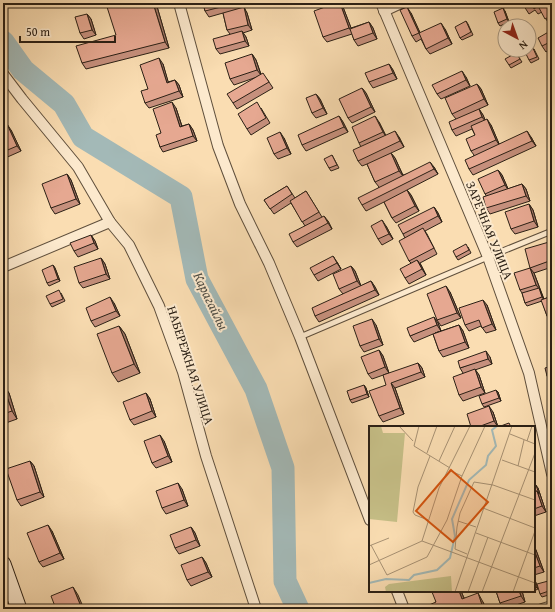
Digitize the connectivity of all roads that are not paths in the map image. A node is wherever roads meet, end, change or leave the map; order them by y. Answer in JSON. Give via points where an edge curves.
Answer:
{"nodes":[{"id":1,"x":179,"y":3,"type":"edge"},
{"id":2,"x":401,"y":3,"type":"edge"},
{"id":3,"x":383,"y":7,"type":"edge"},
{"id":4,"x":3,"y":74,"type":"edge"},
{"id":5,"x":110,"y":222,"type":"junction"},
{"id":6,"x":552,"y":231,"type":"edge"},
{"id":7,"x":488,"y":257,"type":"junction"},
{"id":8,"x":3,"y":267,"type":"edge"},
{"id":9,"x":300,"y":337,"type":"junction"},
{"id":10,"x":552,"y":474,"type":"edge"},
{"id":11,"x":369,"y":517,"type":"edge"},
{"id":12,"x":3,"y":564,"type":"edge"},
{"id":13,"x":397,"y":592,"type":"edge"},
{"id":14,"x":552,"y":606,"type":"edge"},
{"id":15,"x":19,"y":609,"type":"edge"},
{"id":16,"x":256,"y":609,"type":"edge"},
{"id":17,"x":404,"y":609,"type":"edge"},
{"id":18,"x":542,"y":609,"type":"edge"}],
"edges":[{"from":1,"to":9,"type":"street","via":[[218,146],[240,204],[269,263]]},
{"from":2,"to":3,"type":"street"},
{"from":3,"to":7,"type":"street","name":"ЗАРЕЧНАЯ УЛИЦА"},
{"from":4,"to":5,"type":"street","name":"НАБЕРЕЖНАЯ УЛИЦА","via":[[78,167]]},
{"from":5,"to":8,"type":"street"},
{"from":5,"to":16,"type":"street","name":"НАБЕРЕЖНАЯ УЛИЦА","via":[[129,245],[159,306],[183,372],[206,456]]},
{"from":6,"to":7,"type":"lane"},
{"from":7,"to":9,"type":"lane"},
{"from":7,"to":10,"type":"street","name":"ЗАРЕЧНАЯ УЛИЦА","via":[[529,373]]},
{"from":9,"to":11,"type":"street"},
{"from":12,"to":15,"type":"main road"},
{"from":13,"to":17,"type":"street"},
{"from":14,"to":18,"type":"street"}]}
